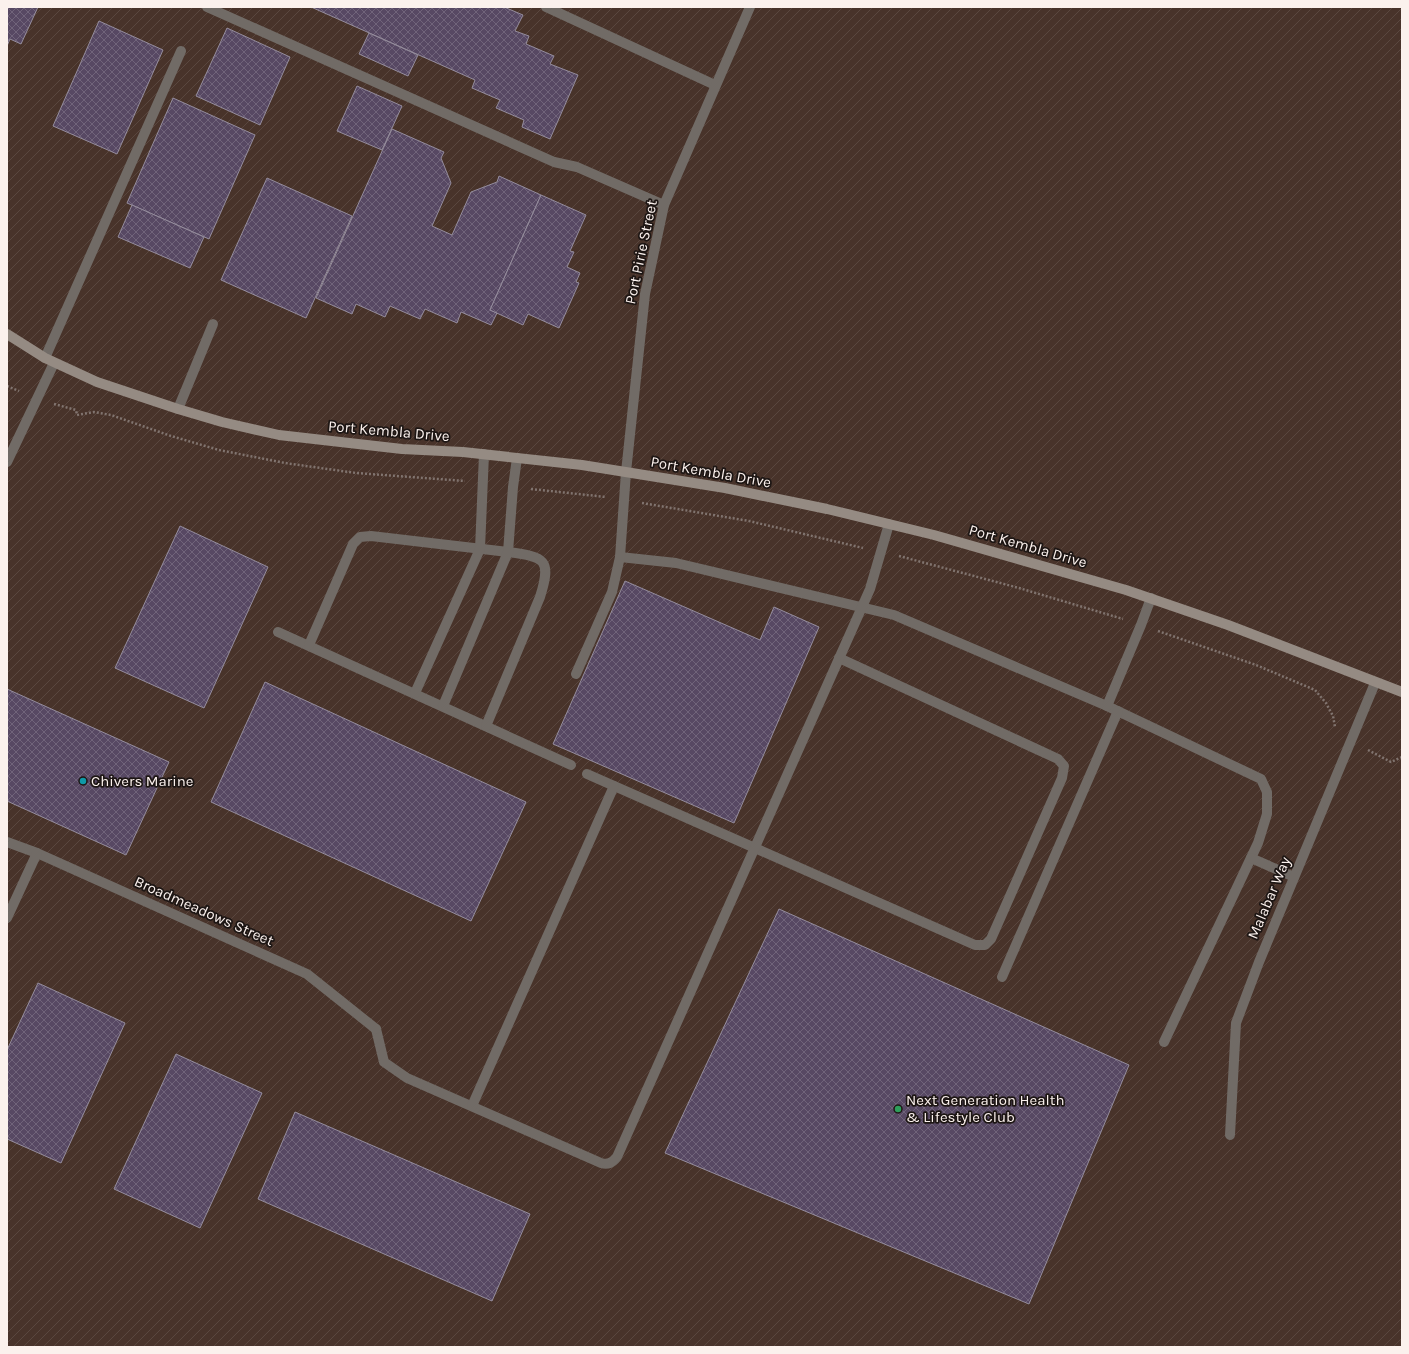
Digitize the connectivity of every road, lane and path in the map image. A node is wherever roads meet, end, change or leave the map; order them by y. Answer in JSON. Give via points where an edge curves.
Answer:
{"nodes":[{"id":1,"x":207,"y":7,"type":"edge"},
{"id":2,"x":546,"y":7,"type":"edge"},
{"id":3,"x":750,"y":7,"type":"edge"},
{"id":4,"x":181,"y":51,"type":"dead end"},
{"id":5,"x":715,"y":85,"type":"junction"},
{"id":6,"x":664,"y":205,"type":"junction"},
{"id":7,"x":213,"y":324,"type":"dead end"},
{"id":8,"x":7,"y":334,"type":"edge"},
{"id":9,"x":49,"y":361,"type":"junction"},
{"id":10,"x":178,"y":409,"type":"junction"},
{"id":11,"x":76,"y":410,"type":"dead end"},
{"id":12,"x":484,"y":454,"type":"junction"},
{"id":13,"x":517,"y":458,"type":"junction"},
{"id":14,"x":7,"y":462,"type":"edge"},
{"id":15,"x":626,"y":472,"type":"junction"},
{"id":16,"x":483,"y":483,"type":"junction"},
{"id":17,"x":512,"y":487,"type":"junction"},
{"id":18,"x":624,"y":500,"type":"junction"},
{"id":19,"x":889,"y":524,"type":"junction"},
{"id":20,"x":480,"y":549,"type":"junction"},
{"id":21,"x":508,"y":552,"type":"junction"},
{"id":22,"x":882,"y":552,"type":"junction"},
{"id":23,"x":620,"y":557,"type":"junction"},
{"id":24,"x":1152,"y":598,"type":"junction"},
{"id":25,"x":862,"y":607,"type":"junction"},
{"id":26,"x":1141,"y":625,"type":"junction"},
{"id":27,"x":278,"y":632,"type":"dead end"},
{"id":28,"x":309,"y":645,"type":"junction"},
{"id":29,"x":839,"y":658,"type":"junction"},
{"id":30,"x":576,"y":674,"type":"dead end"},
{"id":31,"x":1375,"y":682,"type":"junction"},
{"id":32,"x":1402,"y":692,"type":"edge"},
{"id":33,"x":415,"y":693,"type":"junction"},
{"id":34,"x":443,"y":706,"type":"junction"},
{"id":35,"x":1107,"y":706,"type":"junction"},
{"id":36,"x":1118,"y":711,"type":"junction"},
{"id":37,"x":486,"y":726,"type":"junction"},
{"id":38,"x":1350,"y":741,"type":"junction"},
{"id":39,"x":1402,"y":757,"type":"edge"},
{"id":40,"x":571,"y":764,"type":"dead end"},
{"id":41,"x":587,"y":774,"type":"dead end"},
{"id":42,"x":614,"y":786,"type":"junction"},
{"id":43,"x":7,"y":842,"type":"edge"},
{"id":44,"x":754,"y":849,"type":"junction"},
{"id":45,"x":37,"y":852,"type":"junction"},
{"id":46,"x":1251,"y":858,"type":"junction"},
{"id":47,"x":1294,"y":877,"type":"junction"},
{"id":48,"x":7,"y":918,"type":"edge"},
{"id":49,"x":1002,"y":977,"type":"dead end"},
{"id":50,"x":1164,"y":1042,"type":"dead end"},
{"id":51,"x":472,"y":1106,"type":"junction"},
{"id":52,"x":1230,"y":1135,"type":"dead end"}],
"edges":[{"from":1,"to":6,"type":"street","via":[[554,162],[576,166]]},
{"from":2,"to":5,"type":"street"},
{"from":3,"to":5,"type":"street","name":"Port Pirie Street"},
{"from":4,"to":9,"type":"street"},
{"from":5,"to":6,"type":"street","name":"Port Pirie Street"},
{"from":6,"to":15,"type":"street","name":"Port Pirie Street","via":[[645,294]]},
{"from":7,"to":10,"type":"street"},
{"from":8,"to":9,"type":"street","name":"Port Kembla Drive"},
{"from":9,"to":10,"type":"street","name":"Port Kembla Drive","via":[[97,382]]},
{"from":9,"to":14,"type":"street"},
{"from":10,"to":12,"type":"street","name":"Port Kembla Drive","via":[[279,435],[402,449]]},
{"from":11,"to":16,"type":"path","via":[[77,415],[94,412],[111,415],[219,450],[285,463],[356,473]]},
{"from":12,"to":13,"type":"street","name":"Port Kembla Drive"},
{"from":12,"to":16,"type":"street"},
{"from":13,"to":15,"type":"street","name":"Port Kembla Drive"},
{"from":13,"to":17,"type":"street"},
{"from":15,"to":18,"type":"street","name":"Port Pirie Street"},
{"from":15,"to":19,"type":"street","name":"Port Kembla Drive","via":[[725,488]]},
{"from":16,"to":20,"type":"street"},
{"from":17,"to":18,"type":"path"},
{"from":17,"to":21,"type":"street"},
{"from":18,"to":22,"type":"path","via":[[749,521]]},
{"from":18,"to":23,"type":"street","name":"Port Pirie Street"},
{"from":19,"to":22,"type":"street"},
{"from":19,"to":24,"type":"street","name":"Port Kembla Drive"},
{"from":20,"to":21,"type":"street"},
{"from":20,"to":28,"type":"street","via":[[371,536],[360,537],[350,551]]},
{"from":20,"to":33,"type":"street"},
{"from":21,"to":34,"type":"street"},
{"from":21,"to":37,"type":"street","via":[[539,559],[546,567],[545,580]]},
{"from":22,"to":25,"type":"street"},
{"from":22,"to":26,"type":"path"},
{"from":23,"to":25,"type":"street","via":[[676,563]]},
{"from":23,"to":30,"type":"street","name":"Port Pirie Street","via":[[612,592]]},
{"from":24,"to":26,"type":"street"},
{"from":24,"to":31,"type":"street","name":"Port Kembla Drive"},
{"from":25,"to":29,"type":"street"},
{"from":25,"to":35,"type":"street","via":[[894,615]]},
{"from":26,"to":35,"type":"street"},
{"from":26,"to":38,"type":"path","via":[[1256,665],[1315,690],[1333,716],[1337,736]]},
{"from":27,"to":28,"type":"street"},
{"from":28,"to":33,"type":"street"},
{"from":29,"to":44,"type":"street"},
{"from":29,"to":44,"type":"street","via":[[1058,759],[1064,766],[1062,778],[1036,838],[991,939],[985,945],[975,945]]},
{"from":31,"to":32,"type":"street","name":"Port Kembla Drive"},
{"from":31,"to":38,"type":"street","name":"Malabar Way"},
{"from":33,"to":34,"type":"street"},
{"from":34,"to":37,"type":"street"},
{"from":35,"to":36,"type":"street"},
{"from":36,"to":46,"type":"street","via":[[1261,779],[1267,792],[1267,814]]},
{"from":36,"to":49,"type":"street"},
{"from":37,"to":40,"type":"street"},
{"from":38,"to":39,"type":"path","via":[[1391,762]]},
{"from":38,"to":47,"type":"street","name":"Malabar Way"},
{"from":41,"to":42,"type":"street"},
{"from":42,"to":44,"type":"street"},
{"from":42,"to":51,"type":"street"},
{"from":43,"to":45,"type":"street","name":"Broadmeadows Street"},
{"from":44,"to":51,"type":"street","via":[[613,1162],[601,1163]]},
{"from":45,"to":48,"type":"street"},
{"from":45,"to":51,"type":"street","name":"Broadmeadows Street","via":[[307,974],[376,1029],[384,1062],[407,1078]]},
{"from":46,"to":47,"type":"street"},
{"from":46,"to":50,"type":"street"},
{"from":47,"to":52,"type":"street","name":"Malabar Way","via":[[1236,1023]]}]}
